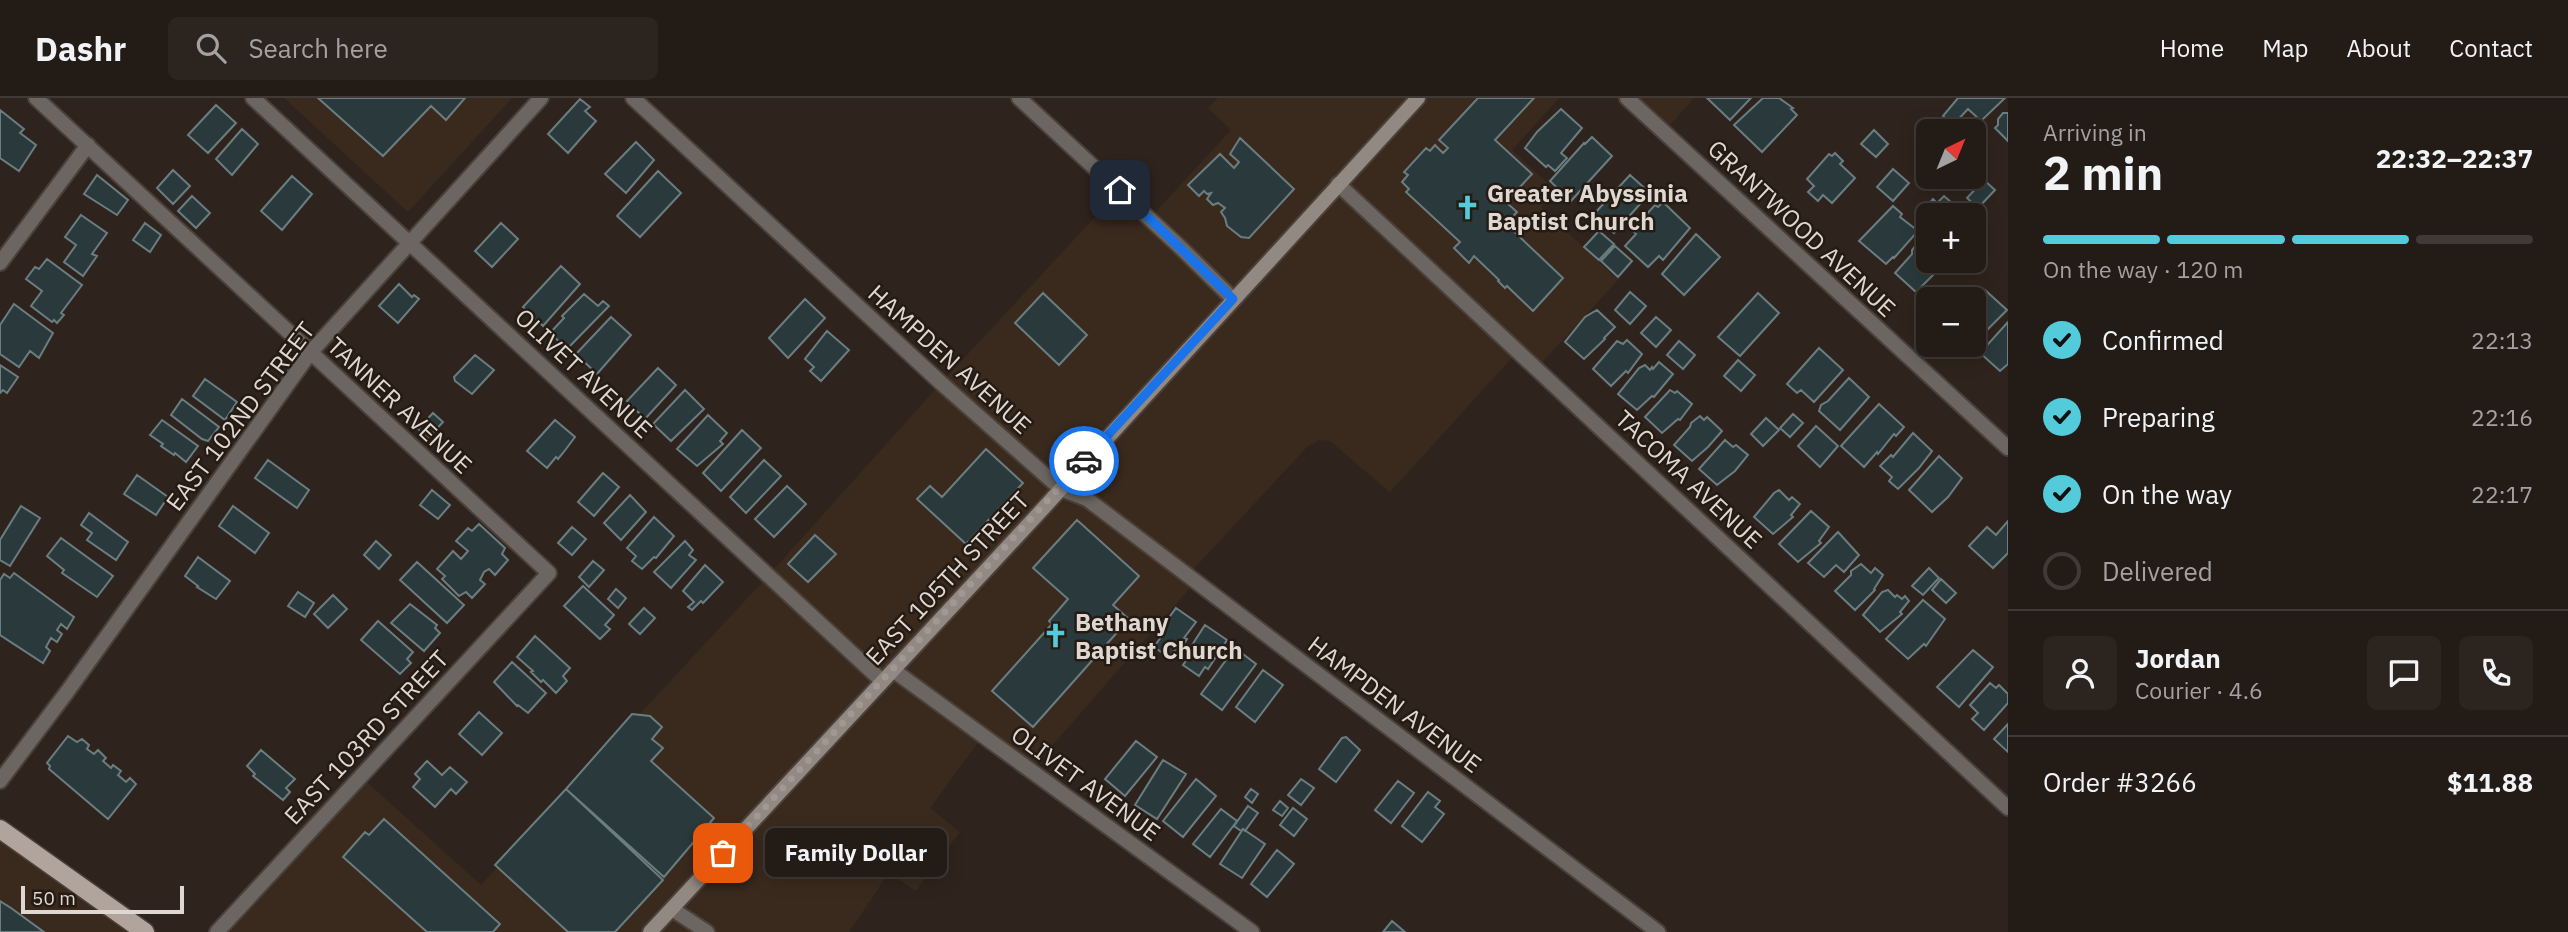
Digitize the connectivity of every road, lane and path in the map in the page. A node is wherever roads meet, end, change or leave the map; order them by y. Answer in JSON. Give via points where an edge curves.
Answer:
{"nodes":[{"id":1,"x":36,"y":98,"type":"edge"},
{"id":2,"x":253,"y":98,"type":"edge"},
{"id":3,"x":541,"y":98,"type":"edge"},
{"id":4,"x":633,"y":98,"type":"edge"},
{"id":5,"x":1019,"y":98,"type":"edge"},
{"id":6,"x":1418,"y":98,"type":"edge"},
{"id":7,"x":1627,"y":98,"type":"edge"},
{"id":8,"x":88,"y":145,"type":"junction"},
{"id":9,"x":1338,"y":184,"type":"junction"},
{"id":10,"x":410,"y":242,"type":"junction"},
{"id":11,"x":0,"y":263,"type":"edge"},
{"id":12,"x":1233,"y":299,"type":"junction"},
{"id":13,"x":310,"y":353,"type":"junction"},
{"id":14,"x":2008,"y":448,"type":"edge"},
{"id":15,"x":1061,"y":489,"type":"junction"},
{"id":16,"x":549,"y":573,"type":"joint"},
{"id":17,"x":888,"y":676,"type":"junction"},
{"id":18,"x":0,"y":781,"type":"edge"},
{"id":19,"x":2008,"y":808,"type":"edge"},
{"id":20,"x":0,"y":829,"type":"edge"},
{"id":21,"x":672,"y":909,"type":"junction"},
{"id":22,"x":145,"y":932,"type":"edge"},
{"id":23,"x":217,"y":932,"type":"edge"},
{"id":24,"x":650,"y":932,"type":"edge"},
{"id":25,"x":707,"y":932,"type":"edge"},
{"id":26,"x":1252,"y":932,"type":"edge"},
{"id":27,"x":1658,"y":932,"type":"edge"}],
"edges":[{"from":1,"to":8,"type":"street","name":"TANNER AVENUE"},
{"from":2,"to":10,"type":"street","name":"OLIVET AVENUE"},
{"from":3,"to":10,"type":"street","name":"EAST 102ND STREET"},
{"from":4,"to":15,"type":"street","name":"HAMPDEN AVENUE"},
{"from":5,"to":12,"type":"street"},
{"from":6,"to":9,"type":"main road","name":"EAST 105TH STREET"},
{"from":7,"to":14,"type":"street","name":"GRANTWOOD AVENUE"},
{"from":8,"to":11,"type":"street"},
{"from":8,"to":13,"type":"street","name":"TANNER AVENUE"},
{"from":9,"to":12,"type":"main road","name":"EAST 105TH STREET"},
{"from":9,"to":19,"type":"street","name":"TACOMA AVENUE"},
{"from":10,"to":13,"type":"street","name":"EAST 102ND STREET"},
{"from":10,"to":17,"type":"street","name":"OLIVET AVENUE"},
{"from":12,"to":15,"type":"main road","name":"EAST 105TH STREET"},
{"from":13,"to":16,"type":"street","name":"TANNER AVENUE"},
{"from":13,"to":18,"type":"street","name":"EAST 102ND STREET"},
{"from":15,"to":17,"type":"main road","name":"EAST 105TH STREET"},
{"from":15,"to":27,"type":"street","name":"HAMPDEN AVENUE","via":[[1087,499]]},
{"from":16,"to":23,"type":"street","name":"EAST 103RD STREET"},
{"from":17,"to":21,"type":"main road","name":"EAST 105TH STREET"},
{"from":17,"to":26,"type":"street","name":"OLIVET AVENUE"},
{"from":20,"to":22,"type":"main road"},
{"from":21,"to":24,"type":"main road","name":"EAST 105TH STREET"},
{"from":21,"to":25,"type":"street"}]}
